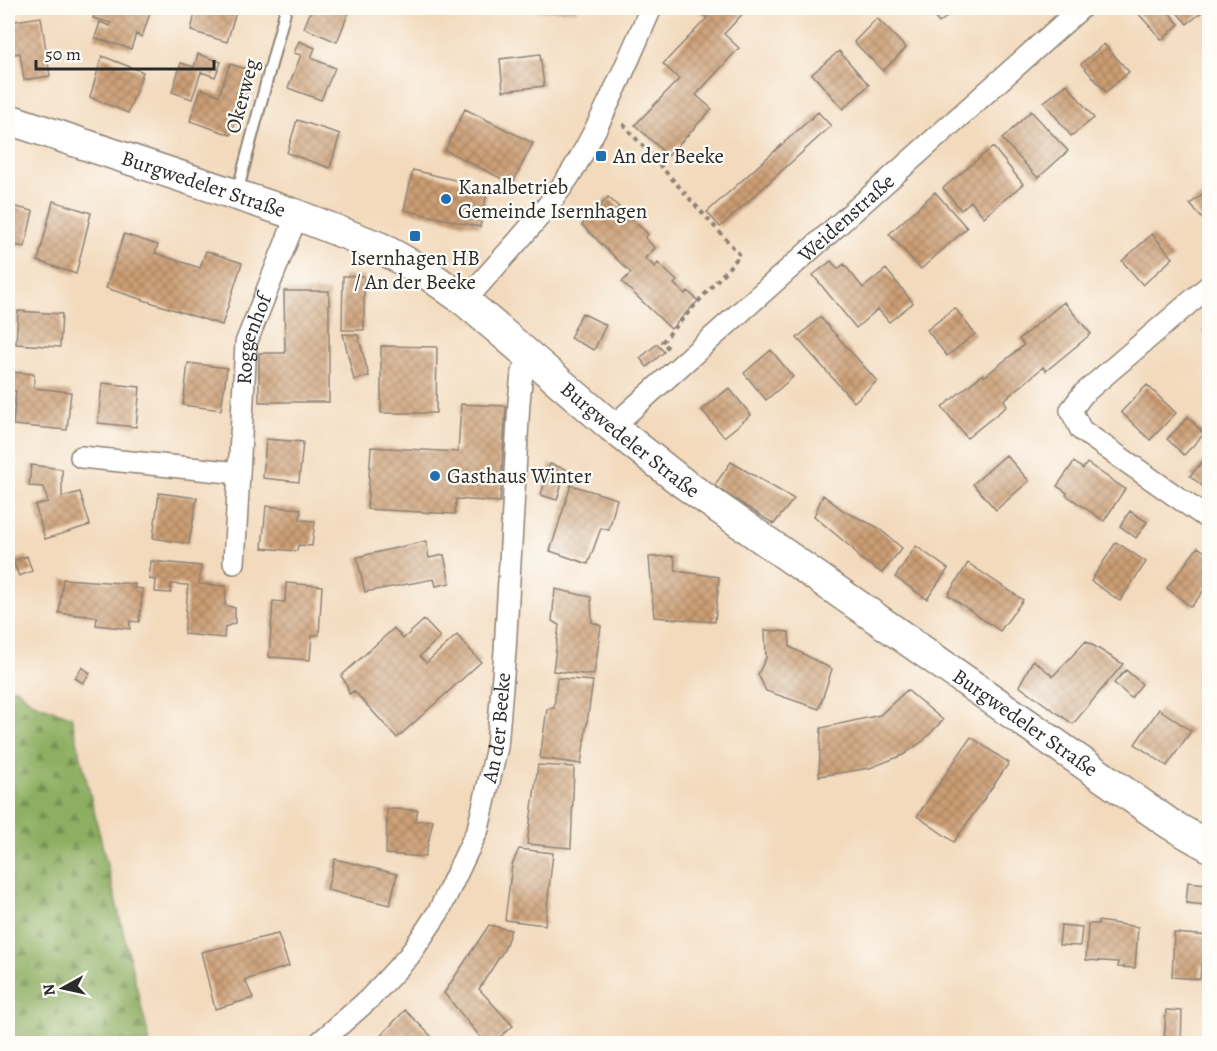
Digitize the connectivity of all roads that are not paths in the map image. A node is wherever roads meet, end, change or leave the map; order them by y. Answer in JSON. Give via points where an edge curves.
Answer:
{"nodes":[{"id":1,"x":286,"y":8,"type":"edge"},
{"id":2,"x":651,"y":8,"type":"edge"},
{"id":3,"x":1081,"y":8,"type":"edge"},
{"id":4,"x":8,"y":119,"type":"edge"},
{"id":5,"x":237,"y":195,"type":"junction"},
{"id":6,"x":297,"y":215,"type":"junction"},
{"id":7,"x":1209,"y":285,"type":"edge"},
{"id":8,"x":465,"y":301,"type":"junction"},
{"id":9,"x":533,"y":358,"type":"junction"},
{"id":10,"x":612,"y":427,"type":"junction"},
{"id":11,"x":81,"y":457,"type":"dead end"},
{"id":12,"x":239,"y":472,"type":"junction"},
{"id":13,"x":1209,"y":520,"type":"edge"},
{"id":14,"x":234,"y":563,"type":"dead end"},
{"id":15,"x":1209,"y":847,"type":"edge"},
{"id":16,"x":318,"y":1044,"type":"edge"}],
"edges":[{"from":1,"to":5,"type":"lane","name":"Okerweg"},
{"from":2,"to":8,"type":"street","via":[[575,167]]},
{"from":3,"to":10,"type":"street","name":"Weidenstraße"},
{"from":4,"to":5,"type":"main road","name":"Burgwedeler Straße"},
{"from":5,"to":6,"type":"main road","name":"Burgwedeler Straße"},
{"from":6,"to":8,"type":"main road","name":"Burgwedeler Straße","via":[[379,247]]},
{"from":6,"to":12,"type":"street","name":"Roggenhof","via":[[246,342]]},
{"from":7,"to":13,"type":"street","via":[[1083,394],[1071,411],[1081,430]]},
{"from":8,"to":9,"type":"main road","name":"Burgwedeler Straße"},
{"from":9,"to":10,"type":"main road","name":"Burgwedeler Straße"},
{"from":9,"to":16,"type":"street","name":"An der Beeke","via":[[522,372],[519,402],[497,747],[478,829],[439,911],[409,956],[369,999]]},
{"from":10,"to":15,"type":"main road","name":"Burgwedeler Straße","via":[[792,560],[1170,824]]},
{"from":11,"to":12,"type":"street"},
{"from":12,"to":14,"type":"street","name":"Roggenhof"}]}
